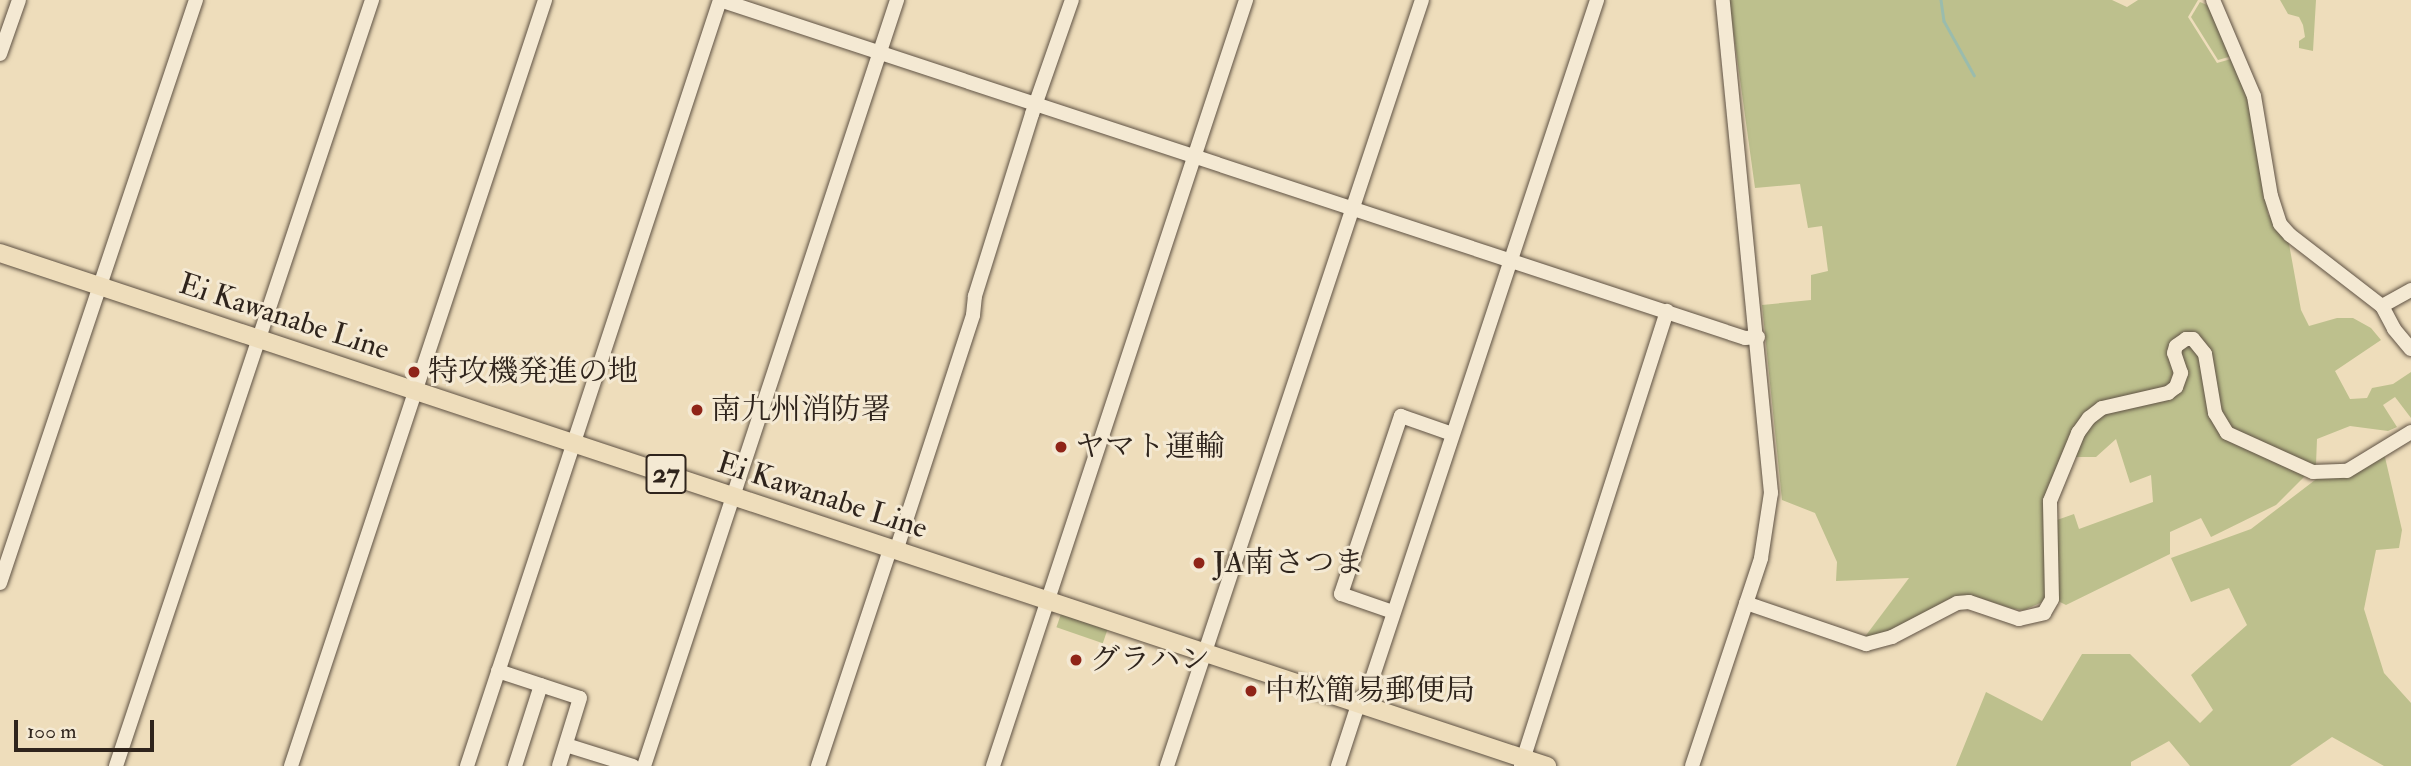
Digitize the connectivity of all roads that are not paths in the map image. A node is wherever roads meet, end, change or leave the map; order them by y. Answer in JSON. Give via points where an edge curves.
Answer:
{"nodes":[{"id":1,"x":19,"y":0,"type":"edge"},
{"id":2,"x":196,"y":0,"type":"edge"},
{"id":3,"x":372,"y":0,"type":"edge"},
{"id":4,"x":545,"y":0,"type":"edge"},
{"id":5,"x":720,"y":0,"type":"edge"},
{"id":6,"x":898,"y":0,"type":"edge"},
{"id":7,"x":1072,"y":0,"type":"edge"},
{"id":8,"x":1246,"y":0,"type":"edge"},
{"id":9,"x":1422,"y":0,"type":"edge"},
{"id":10,"x":1597,"y":0,"type":"edge"},
{"id":11,"x":1723,"y":0,"type":"edge"},
{"id":12,"x":2213,"y":0,"type":"edge"},
{"id":13,"x":880,"y":52,"type":"junction"},
{"id":14,"x":0,"y":54,"type":"edge"},
{"id":15,"x":1038,"y":105,"type":"junction"},
{"id":16,"x":1194,"y":156,"type":"junction"},
{"id":17,"x":1352,"y":209,"type":"junction"},
{"id":18,"x":0,"y":253,"type":"edge"},
{"id":19,"x":1510,"y":260,"type":"junction"},
{"id":20,"x":100,"y":286,"type":"junction"},
{"id":21,"x":2411,"y":290,"type":"edge"},
{"id":22,"x":2382,"y":306,"type":"junction"},
{"id":23,"x":1667,"y":311,"type":"junction"},
{"id":24,"x":1758,"y":337,"type":"junction"},
{"id":25,"x":259,"y":338,"type":"junction"},
{"id":26,"x":2411,"y":349,"type":"edge"},
{"id":27,"x":417,"y":389,"type":"junction"},
{"id":28,"x":2411,"y":432,"type":"edge"},
{"id":29,"x":1452,"y":434,"type":"junction"},
{"id":30,"x":575,"y":445,"type":"junction"},
{"id":31,"x":734,"y":496,"type":"junction"},
{"id":32,"x":893,"y":550,"type":"junction"},
{"id":33,"x":0,"y":583,"type":"edge"},
{"id":34,"x":1047,"y":600,"type":"junction"},
{"id":35,"x":1746,"y":603,"type":"junction"},
{"id":36,"x":1393,"y":612,"type":"junction"},
{"id":37,"x":1205,"y":651,"type":"junction"},
{"id":38,"x":498,"y":671,"type":"junction"},
{"id":39,"x":541,"y":685,"type":"junction"},
{"id":40,"x":1361,"y":704,"type":"junction"},
{"id":41,"x":566,"y":745,"type":"junction"},
{"id":42,"x":1522,"y":762,"type":"edge"},
{"id":43,"x":472,"y":765,"type":"edge"},
{"id":44,"x":116,"y":766,"type":"edge"},
{"id":45,"x":291,"y":766,"type":"edge"},
{"id":46,"x":515,"y":766,"type":"edge"},
{"id":47,"x":559,"y":766,"type":"edge"},
{"id":48,"x":633,"y":766,"type":"edge"},
{"id":49,"x":644,"y":766,"type":"edge"},
{"id":50,"x":818,"y":766,"type":"edge"},
{"id":51,"x":993,"y":766,"type":"edge"},
{"id":52,"x":1167,"y":766,"type":"edge"},
{"id":53,"x":1338,"y":766,"type":"edge"},
{"id":54,"x":1547,"y":766,"type":"edge"},
{"id":55,"x":1692,"y":766,"type":"edge"}],
"edges":[{"from":1,"to":14,"type":"street"},
{"from":2,"to":20,"type":"street"},
{"from":3,"to":25,"type":"street"},
{"from":4,"to":27,"type":"street"},
{"from":5,"to":13,"type":"street"},
{"from":5,"to":30,"type":"street"},
{"from":6,"to":13,"type":"street"},
{"from":7,"to":15,"type":"street"},
{"from":8,"to":16,"type":"street"},
{"from":9,"to":17,"type":"street"},
{"from":10,"to":19,"type":"street"},
{"from":11,"to":24,"type":"street"},
{"from":12,"to":22,"type":"street","via":[[2254,96],[2280,223]]},
{"from":13,"to":15,"type":"street"},
{"from":13,"to":31,"type":"street"},
{"from":15,"to":16,"type":"street"},
{"from":15,"to":32,"type":"street"},
{"from":16,"to":17,"type":"street"},
{"from":16,"to":34,"type":"street"},
{"from":17,"to":19,"type":"street"},
{"from":17,"to":37,"type":"street"},
{"from":18,"to":20,"type":"main road","name":"Ei Kawanabe Line","number":"27"},
{"from":19,"to":23,"type":"street"},
{"from":19,"to":29,"type":"street"},
{"from":20,"to":25,"type":"main road","name":"Ei Kawanabe Line","number":"27"},
{"from":20,"to":33,"type":"street"},
{"from":21,"to":22,"type":"street"},
{"from":22,"to":26,"type":"street"},
{"from":23,"to":24,"type":"street","via":[[1745,338]]},
{"from":23,"to":42,"type":"street"},
{"from":24,"to":35,"type":"street","via":[[1771,493],[1765,540]]},
{"from":25,"to":27,"type":"main road","name":"Ei Kawanabe Line","number":"27"},
{"from":25,"to":44,"type":"street"},
{"from":27,"to":30,"type":"main road","name":"Ei Kawanabe Line","number":"27"},
{"from":27,"to":45,"type":"street"},
{"from":28,"to":35,"type":"street","via":[[2347,471],[2313,472],[2227,433],[2216,413],[2205,354],[2193,340],[2186,339],[2174,353],[2181,373],[2176,387],[2168,393],[2102,408],[2078,433],[2050,501],[2052,599],[2044,613],[2019,619],[1969,602],[1957,603],[1892,637],[1866,644]]},
{"from":29,"to":36,"type":"street"},
{"from":29,"to":36,"type":"street","via":[[1401,416],[1341,594]]},
{"from":30,"to":31,"type":"main road","name":"Ei Kawanabe Line","number":"27"},
{"from":30,"to":38,"type":"street"},
{"from":31,"to":32,"type":"main road","name":"Ei Kawanabe Line","number":"27"},
{"from":31,"to":49,"type":"street"},
{"from":32,"to":34,"type":"main road","name":"Ei Kawanabe Line","number":"27"},
{"from":32,"to":50,"type":"street"},
{"from":34,"to":37,"type":"main road","name":"Ei Kawanabe Line","number":"27"},
{"from":34,"to":51,"type":"street"},
{"from":35,"to":55,"type":"street"},
{"from":36,"to":40,"type":"street"},
{"from":37,"to":40,"type":"main road","name":"Ei Kawanabe Line","number":"27"},
{"from":37,"to":52,"type":"street"},
{"from":38,"to":39,"type":"street"},
{"from":38,"to":43,"type":"street"},
{"from":39,"to":41,"type":"street","via":[[580,698]]},
{"from":39,"to":46,"type":"street"},
{"from":40,"to":42,"type":"main road","name":"Ei Kawanabe Line","number":"27"},
{"from":40,"to":53,"type":"street"},
{"from":41,"to":47,"type":"street"},
{"from":41,"to":48,"type":"street"},
{"from":42,"to":54,"type":"main road","name":"Ei Kawanabe Line","number":"27"}]}
